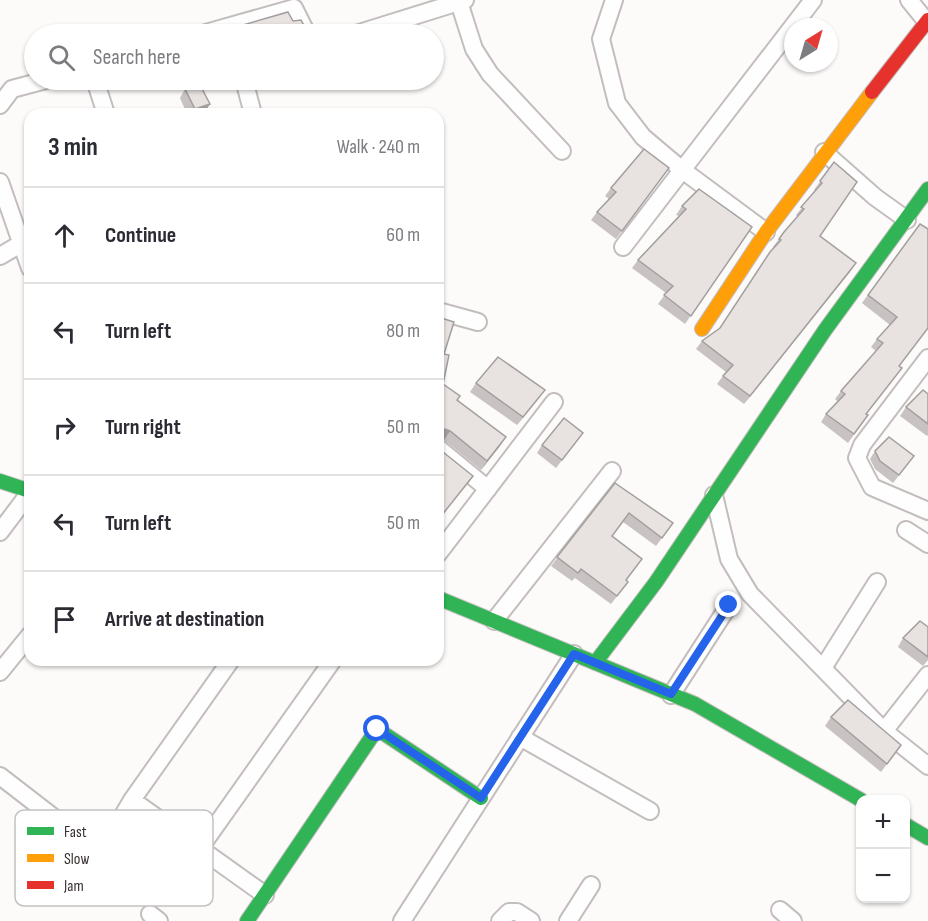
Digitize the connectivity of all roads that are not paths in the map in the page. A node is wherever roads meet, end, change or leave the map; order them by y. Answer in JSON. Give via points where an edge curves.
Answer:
{"nodes":[{"id":1,"x":614,"y":0,"type":"edge"},
{"id":2,"x":813,"y":0,"type":"edge"},
{"id":3,"x":909,"y":0,"type":"edge"},
{"id":4,"x":462,"y":1,"type":"edge"},
{"id":5,"x":293,"y":4,"type":"edge"},
{"id":6,"x":927,"y":21,"type":"edge"},
{"id":7,"x":246,"y":24,"type":"edge"},
{"id":8,"x":302,"y":24,"type":"edge"},
{"id":9,"x":388,"y":24,"type":"edge"},
{"id":10,"x":24,"y":86,"type":"edge"},
{"id":11,"x":98,"y":90,"type":"edge"},
{"id":12,"x":247,"y":90,"type":"edge"},
{"id":13,"x":0,"y":105,"type":"edge"},
{"id":14,"x":104,"y":108,"type":"edge"},
{"id":15,"x":251,"y":108,"type":"edge"},
{"id":16,"x":562,"y":150,"type":"dead end"},
{"id":17,"x":824,"y":152,"type":"junction"},
{"id":18,"x":681,"y":169,"type":"junction"},
{"id":19,"x":0,"y":182,"type":"edge"},
{"id":20,"x":928,"y":189,"type":"edge"},
{"id":21,"x":907,"y":220,"type":"junction"},
{"id":22,"x":766,"y":231,"type":"junction"},
{"id":23,"x":24,"y":236,"type":"edge"},
{"id":24,"x":24,"y":242,"type":"edge"},
{"id":25,"x":623,"y":246,"type":"dead end"},
{"id":26,"x":0,"y":256,"type":"edge"},
{"id":27,"x":444,"y":313,"type":"edge"},
{"id":28,"x":478,"y":322,"type":"dead end"},
{"id":29,"x":702,"y":329,"type":"dead end"},
{"id":30,"x":928,"y":358,"type":"edge"},
{"id":31,"x":554,"y":402,"type":"dead end"},
{"id":32,"x":444,"y":453,"type":"edge"},
{"id":33,"x":612,"y":471,"type":"dead end"},
{"id":34,"x":0,"y":481,"type":"edge"},
{"id":35,"x":24,"y":489,"type":"edge"},
{"id":36,"x":488,"y":489,"type":"junction"},
{"id":37,"x":714,"y":495,"type":"junction"},
{"id":38,"x":24,"y":499,"type":"edge"},
{"id":39,"x":928,"y":511,"type":"edge"},
{"id":40,"x":906,"y":530,"type":"dead end"},
{"id":41,"x":0,"y":532,"type":"edge"},
{"id":42,"x":928,"y":544,"type":"edge"},
{"id":43,"x":444,"y":546,"type":"edge"},
{"id":44,"x":877,"y":582,"type":"dead end"},
{"id":45,"x":444,"y":600,"type":"edge"},
{"id":46,"x":729,"y":605,"type":"dead end"},
{"id":47,"x":494,"y":621,"type":"junction"},
{"id":48,"x":24,"y":642,"type":"edge"},
{"id":49,"x":574,"y":654,"type":"junction"},
{"id":50,"x":596,"y":663,"type":"junction"},
{"id":51,"x":227,"y":666,"type":"edge"},
{"id":52,"x":329,"y":666,"type":"edge"},
{"id":53,"x":1,"y":668,"type":"edge"},
{"id":54,"x":823,"y":668,"type":"junction"},
{"id":55,"x":928,"y":675,"type":"edge"},
{"id":56,"x":671,"y":694,"type":"junction"},
{"id":57,"x":884,"y":731,"type":"junction"},
{"id":58,"x":520,"y":737,"type":"junction"},
{"id":59,"x":928,"y":766,"type":"edge"},
{"id":60,"x":0,"y":776,"type":"edge"},
{"id":61,"x":856,"y":797,"type":"edge"},
{"id":62,"x":481,"y":798,"type":"junction"},
{"id":63,"x":132,"y":800,"type":"junction"},
{"id":64,"x":44,"y":810,"type":"edge"},
{"id":65,"x":126,"y":810,"type":"edge"},
{"id":66,"x":146,"y":810,"type":"edge"},
{"id":67,"x":650,"y":811,"type":"dead end"},
{"id":68,"x":910,"y":827,"type":"edge"},
{"id":69,"x":213,"y":830,"type":"edge"},
{"id":70,"x":927,"y":836,"type":"edge"},
{"id":71,"x":213,"y":857,"type":"edge"},
{"id":72,"x":591,"y":885,"type":"dead end"},
{"id":73,"x":265,"y":895,"type":"junction"},
{"id":74,"x":780,"y":910,"type":"dead end"},
{"id":75,"x":247,"y":921,"type":"edge"},
{"id":76,"x":402,"y":921,"type":"edge"},
{"id":77,"x":500,"y":921,"type":"edge"},
{"id":78,"x":531,"y":921,"type":"edge"},
{"id":79,"x":568,"y":921,"type":"edge"},
{"id":80,"x":793,"y":921,"type":"edge"}],
"edges":[{"from":1,"to":18,"type":"street","via":[[601,39],[617,103],[643,137]]},
{"from":2,"to":18,"type":"street","via":[[708,140]]},
{"from":3,"to":6,"type":"street"},
{"from":4,"to":9,"type":"street"},
{"from":4,"to":16,"type":"street","via":[[474,50],[490,74]]},
{"from":5,"to":7,"type":"street"},
{"from":5,"to":8,"type":"street"},
{"from":6,"to":17,"type":"street"},
{"from":10,"to":13,"type":"street","via":[[12,89]]},
{"from":11,"to":14,"type":"street"},
{"from":12,"to":15,"type":"street"},
{"from":17,"to":21,"type":"street"},
{"from":17,"to":22,"type":"street"},
{"from":18,"to":22,"type":"street"},
{"from":18,"to":25,"type":"street"},
{"from":19,"to":23,"type":"street"},
{"from":20,"to":21,"type":"street"},
{"from":21,"to":37,"type":"street","via":[[825,330]]},
{"from":22,"to":29,"type":"street"},
{"from":24,"to":26,"type":"street"},
{"from":27,"to":28,"type":"street"},
{"from":30,"to":39,"type":"street","via":[[862,445],[857,458],[872,487]]},
{"from":31,"to":36,"type":"street"},
{"from":32,"to":36,"type":"street"},
{"from":33,"to":47,"type":"street"},
{"from":34,"to":35,"type":"street"},
{"from":36,"to":43,"type":"street"},
{"from":37,"to":50,"type":"street"},
{"from":37,"to":54,"type":"street","via":[[729,559],[737,575],[750,594]]},
{"from":38,"to":41,"type":"street"},
{"from":40,"to":42,"type":"street"},
{"from":44,"to":54,"type":"street"},
{"from":45,"to":47,"type":"street"},
{"from":46,"to":56,"type":"street"},
{"from":47,"to":49,"type":"street"},
{"from":48,"to":53,"type":"street"},
{"from":49,"to":50,"type":"street"},
{"from":49,"to":58,"type":"street"},
{"from":50,"to":56,"type":"street"},
{"from":51,"to":63,"type":"street"},
{"from":52,"to":69,"type":"street"},
{"from":54,"to":57,"type":"street"},
{"from":55,"to":57,"type":"street"},
{"from":56,"to":61,"type":"street"},
{"from":57,"to":59,"type":"street"},
{"from":58,"to":62,"type":"street"},
{"from":58,"to":67,"type":"street"},
{"from":60,"to":64,"type":"street"},
{"from":62,"to":73,"type":"street","via":[[377,729]]},
{"from":62,"to":76,"type":"street"},
{"from":63,"to":65,"type":"street"},
{"from":63,"to":66,"type":"street"},
{"from":68,"to":70,"type":"street"},
{"from":71,"to":73,"type":"street"},
{"from":72,"to":79,"type":"street"},
{"from":73,"to":75,"type":"street"},
{"from":74,"to":80,"type":"street"},
{"from":77,"to":78,"type":"street","via":[[509,912],[517,912]]}]}
